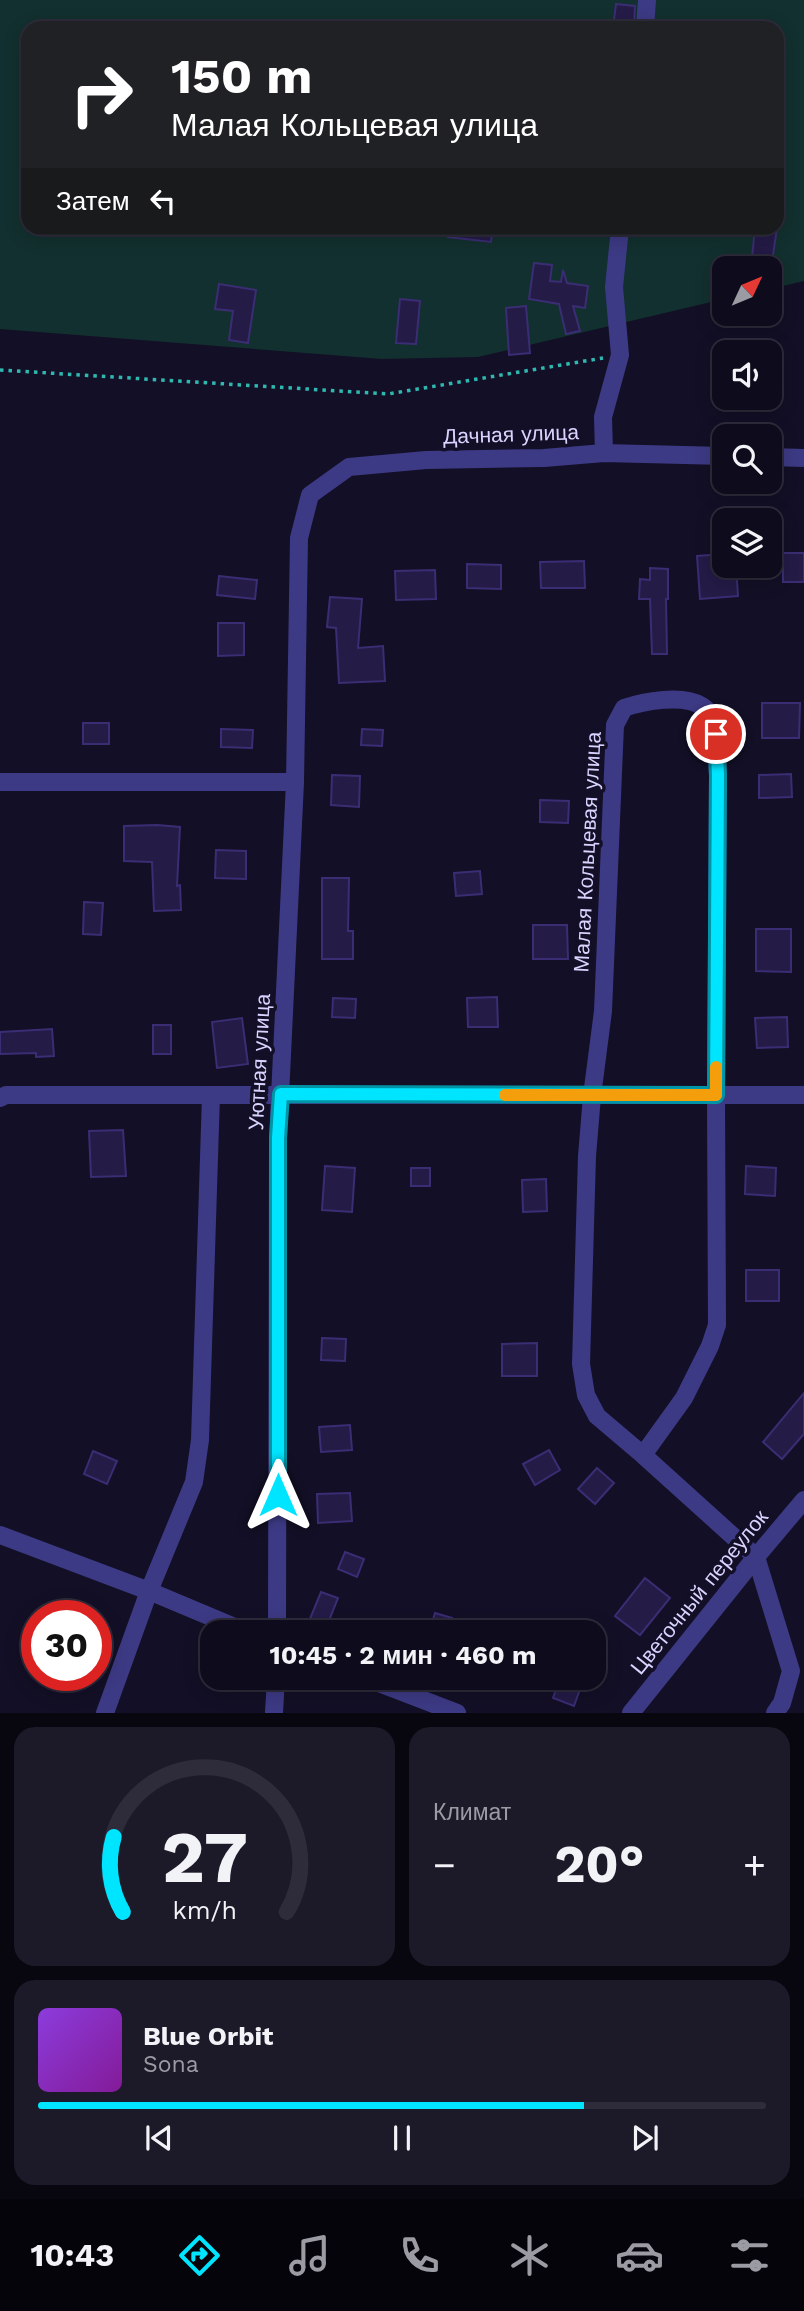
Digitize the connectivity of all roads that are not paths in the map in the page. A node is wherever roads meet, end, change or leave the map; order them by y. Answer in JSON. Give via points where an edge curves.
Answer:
{"nodes":[{"id":1,"x":647,"y":0,"type":"edge"},
{"id":2,"x":646,"y":21,"type":"edge"},
{"id":3,"x":619,"y":235,"type":"edge"},
{"id":4,"x":604,"y":453,"type":"junction"},
{"id":5,"x":712,"y":456,"type":"edge"},
{"id":6,"x":782,"y":457,"type":"edge"},
{"id":7,"x":804,"y":458,"type":"edge"},
{"id":8,"x":310,"y":495,"type":"joint"},
{"id":9,"x":0,"y":782,"type":"edge"},
{"id":10,"x":295,"y":782,"type":"junction"},
{"id":11,"x":281,"y":1094,"type":"junction"},
{"id":12,"x":211,"y":1095,"type":"junction"},
{"id":13,"x":716,"y":1095,"type":"junction"},
{"id":14,"x":804,"y":1095,"type":"edge"},
{"id":15,"x":592,"y":1096,"type":"junction"},
{"id":16,"x":0,"y":1098,"type":"edge"},
{"id":17,"x":643,"y":1455,"type":"junction"},
{"id":18,"x":804,"y":1500,"type":"edge"},
{"id":19,"x":0,"y":1535,"type":"edge"},
{"id":20,"x":756,"y":1556,"type":"junction"},
{"id":21,"x":149,"y":1591,"type":"junction"},
{"id":22,"x":218,"y":1620,"type":"edge"},
{"id":23,"x":277,"y":1620,"type":"edge"},
{"id":24,"x":275,"y":1690,"type":"edge"},
{"id":25,"x":397,"y":1690,"type":"edge"},
{"id":26,"x":105,"y":1713,"type":"edge"},
{"id":27,"x":274,"y":1713,"type":"edge"},
{"id":28,"x":457,"y":1713,"type":"edge"},
{"id":29,"x":631,"y":1713,"type":"edge"},
{"id":30,"x":775,"y":1713,"type":"edge"}],
"edges":[{"from":1,"to":2,"type":"street"},
{"from":3,"to":4,"type":"street","via":[[614,286],[620,355],[603,417]]},
{"from":4,"to":5,"type":"street","name":"Дачная улица"},
{"from":4,"to":8,"type":"street","name":"Дачная улица","via":[[349,467]]},
{"from":6,"to":7,"type":"street"},
{"from":8,"to":10,"type":"street","name":"Уютная улица","via":[[299,538]]},
{"from":9,"to":10,"type":"street"},
{"from":10,"to":11,"type":"street","name":"Уютная улица"},
{"from":11,"to":12,"type":"street"},
{"from":11,"to":15,"type":"street"},
{"from":11,"to":23,"type":"street","name":"Уютная улица"},
{"from":12,"to":16,"type":"street"},
{"from":12,"to":21,"type":"street","via":[[200,1440],[194,1482]]},
{"from":13,"to":14,"type":"street"},
{"from":13,"to":15,"type":"street"},
{"from":13,"to":15,"type":"street","name":"Малая Кольцевая улица","via":[[716,734],[714,718],[702,706],[682,700],[624,708],[615,725],[603,1011]]},
{"from":13,"to":17,"type":"street","name":"Малая Кольцевая улица","via":[[717,1325],[684,1398]]},
{"from":15,"to":17,"type":"street","name":"Малая Кольцевая улица","via":[[581,1364],[586,1395],[597,1416]]},
{"from":17,"to":20,"type":"street","name":"Малая Кольцевая улица"},
{"from":18,"to":20,"type":"street","name":"Цветочный переулок"},
{"from":19,"to":21,"type":"street"},
{"from":20,"to":29,"type":"street","name":"Цветочный переулок"},
{"from":20,"to":30,"type":"street","via":[[791,1671]]},
{"from":21,"to":22,"type":"street"},
{"from":21,"to":26,"type":"street"},
{"from":24,"to":27,"type":"street"},
{"from":25,"to":28,"type":"street"}]}
